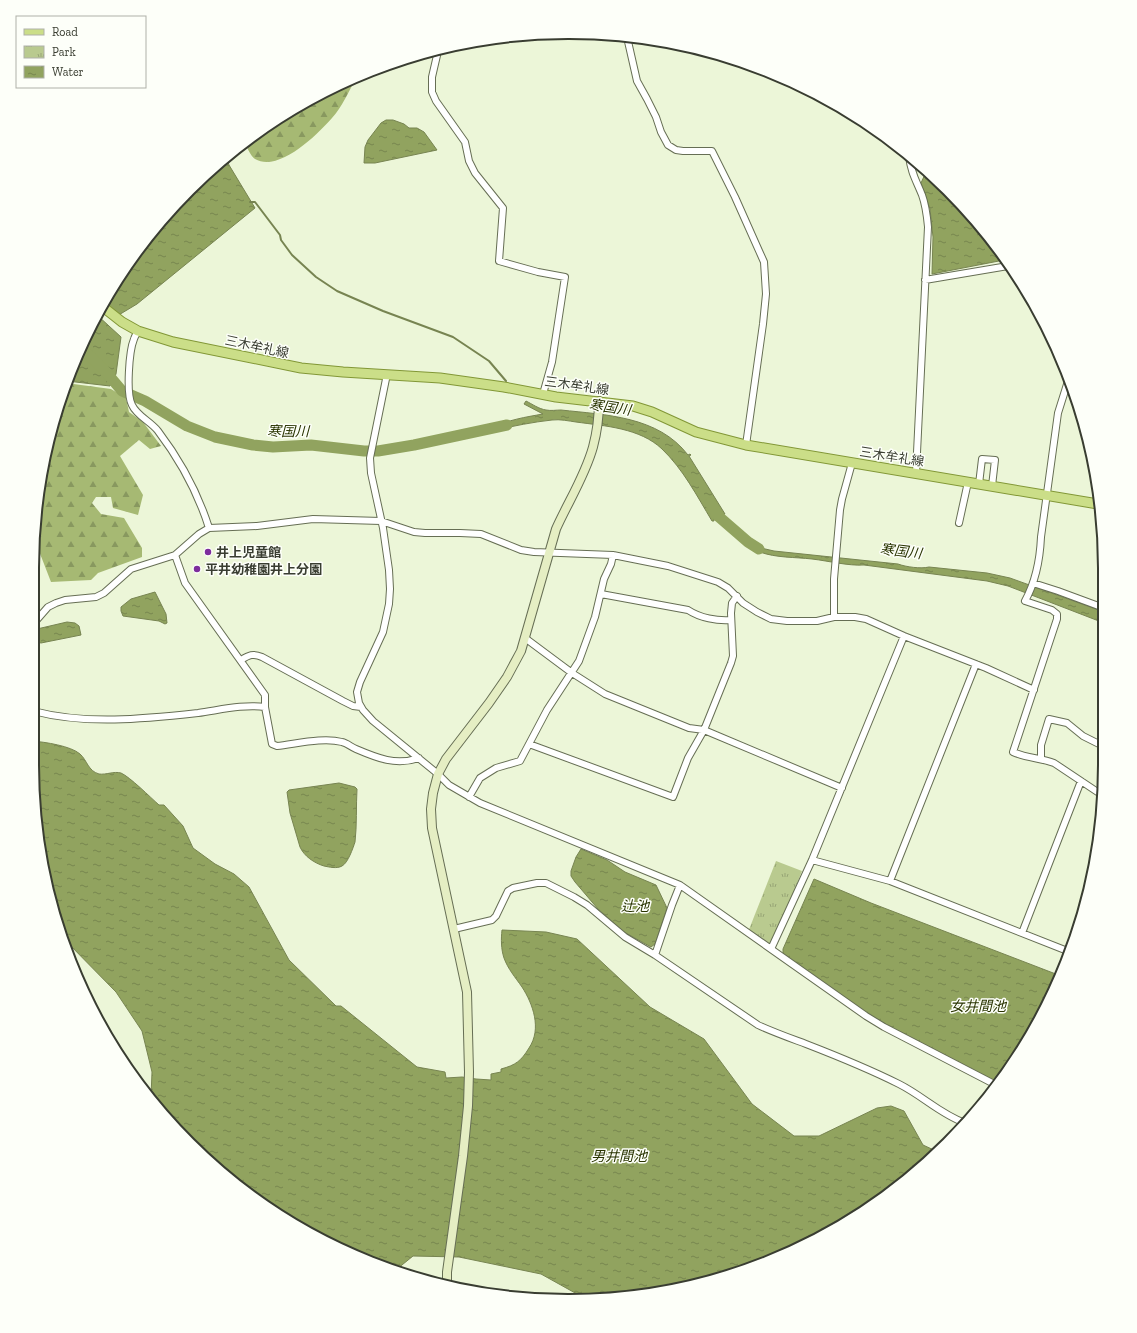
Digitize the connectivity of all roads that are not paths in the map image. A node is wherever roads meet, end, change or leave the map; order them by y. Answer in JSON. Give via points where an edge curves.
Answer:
{"nodes":[{"id":1,"x":628,"y":43,"type":"edge"},
{"id":2,"x":437,"y":56,"type":"edge"},
{"id":3,"x":910,"y":163,"type":"edge"},
{"id":4,"x":1004,"y":267,"type":"edge"},
{"id":5,"x":925,"y":280,"type":"junction"},
{"id":6,"x":107,"y":310,"type":"edge"},
{"id":7,"x":135,"y":329,"type":"junction"},
{"id":8,"x":387,"y":374,"type":"junction"},
{"id":9,"x":1066,"y":386,"type":"edge"},
{"id":10,"x":543,"y":394,"type":"junction"},
{"id":11,"x":599,"y":401,"type":"junction"},
{"id":12,"x":746,"y":445,"type":"junction"},
{"id":13,"x":852,"y":463,"type":"junction"},
{"id":14,"x":916,"y":473,"type":"junction"},
{"id":15,"x":968,"y":482,"type":"junction"},
{"id":16,"x":979,"y":484,"type":"junction"},
{"id":17,"x":992,"y":486,"type":"junction"},
{"id":18,"x":1048,"y":496,"type":"junction"},
{"id":19,"x":1093,"y":503,"type":"edge"},
{"id":20,"x":381,"y":521,"type":"junction"},
{"id":21,"x":959,"y":523,"type":"dead end"},
{"id":22,"x":209,"y":528,"type":"junction"},
{"id":23,"x":549,"y":553,"type":"junction"},
{"id":24,"x":174,"y":555,"type":"junction"},
{"id":25,"x":613,"y":555,"type":"junction"},
{"id":26,"x":1032,"y":583,"type":"junction"},
{"id":27,"x":601,"y":594,"type":"junction"},
{"id":28,"x":737,"y":596,"type":"junction"},
{"id":29,"x":1098,"y":606,"type":"edge"},
{"id":30,"x":39,"y":617,"type":"edge"},
{"id":31,"x":834,"y":617,"type":"junction"},
{"id":32,"x":731,"y":620,"type":"junction"},
{"id":33,"x":904,"y":636,"type":"junction"},
{"id":34,"x":525,"y":638,"type":"junction"},
{"id":35,"x":241,"y":660,"type":"junction"},
{"id":36,"x":976,"y":664,"type":"junction"},
{"id":37,"x":572,"y":674,"type":"junction"},
{"id":38,"x":1034,"y":690,"type":"junction"},
{"id":39,"x":265,"y":707,"type":"junction"},
{"id":40,"x":361,"y":707,"type":"junction"},
{"id":41,"x":39,"y":712,"type":"edge"},
{"id":42,"x":704,"y":730,"type":"junction"},
{"id":43,"x":529,"y":744,"type":"junction"},
{"id":44,"x":1098,"y":744,"type":"edge"},
{"id":45,"x":418,"y":758,"type":"junction"},
{"id":46,"x":1041,"y":759,"type":"junction"},
{"id":47,"x":438,"y":774,"type":"junction"},
{"id":48,"x":1081,"y":781,"type":"junction"},
{"id":49,"x":842,"y":788,"type":"junction"},
{"id":50,"x":1097,"y":792,"type":"edge"},
{"id":51,"x":469,"y":797,"type":"junction"},
{"id":52,"x":812,"y":860,"type":"junction"},
{"id":53,"x":890,"y":881,"type":"junction"},
{"id":54,"x":680,"y":885,"type":"junction"},
{"id":55,"x":454,"y":929,"type":"junction"},
{"id":56,"x":1022,"y":933,"type":"junction"},
{"id":57,"x":771,"y":949,"type":"junction"},
{"id":58,"x":1064,"y":950,"type":"edge"},
{"id":59,"x":655,"y":955,"type":"junction"},
{"id":60,"x":992,"y":1083,"type":"edge"},
{"id":61,"x":960,"y":1121,"type":"edge"},
{"id":62,"x":447,"y":1280,"type":"edge"}],
"edges":[{"from":1,"to":12,"type":"street","via":[[637,81],[668,145],[683,151],[712,151],[764,262],[766,294]]},
{"from":2,"to":10,"type":"street","via":[[432,77],[432,92],[465,142],[469,161],[475,173],[503,208],[499,261],[565,277],[552,362]]},
{"from":3,"to":5,"type":"street","via":[[926,210],[928,227]]},
{"from":4,"to":5,"type":"street"},
{"from":5,"to":14,"type":"street"},
{"from":6,"to":7,"type":"main road","name":"三木牟礼線"},
{"from":7,"to":8,"type":"main road","name":"三木牟礼線","via":[[173,342],[301,368]]},
{"from":7,"to":22,"type":"street","via":[[130,357],[130,400],[136,412],[154,426],[164,439],[183,470]]},
{"from":8,"to":10,"type":"main road","name":"三木牟礼線","via":[[440,378]]},
{"from":8,"to":20,"type":"street","via":[[370,458]]},
{"from":9,"to":18,"type":"street","via":[[1058,413]]},
{"from":10,"to":11,"type":"main road","name":"三木牟礼線"},
{"from":11,"to":12,"type":"main road","name":"三木牟礼線","via":[[633,406],[696,432]]},
{"from":11,"to":23,"type":"street","via":[[593,448],[563,512]]},
{"from":12,"to":13,"type":"main road","name":"三木牟礼線"},
{"from":13,"to":14,"type":"main road","name":"三木牟礼線"},
{"from":13,"to":31,"type":"street","via":[[842,499],[835,568]]},
{"from":14,"to":15,"type":"main road","name":"三木牟礼線"},
{"from":15,"to":16,"type":"main road","name":"三木牟礼線"},
{"from":15,"to":21,"type":"street"},
{"from":16,"to":17,"type":"main road","name":"三木牟礼線"},
{"from":16,"to":17,"type":"street","via":[[982,459],[995,460]]},
{"from":17,"to":18,"type":"main road","name":"三木牟礼線"},
{"from":18,"to":19,"type":"main road","name":"三木牟礼線"},
{"from":18,"to":26,"type":"street","via":[[1040,558]]},
{"from":20,"to":22,"type":"street","via":[[312,519],[257,526]]},
{"from":20,"to":23,"type":"street","via":[[414,532],[481,534],[521,550]]},
{"from":20,"to":40,"type":"street","via":[[389,570],[389,604],[383,632],[357,692]]},
{"from":22,"to":24,"type":"street"},
{"from":23,"to":25,"type":"street"},
{"from":23,"to":34,"type":"street"},
{"from":24,"to":30,"type":"street","via":[[131,569],[104,594],[56,603],[48,607]]},
{"from":24,"to":35,"type":"street","via":[[185,583]]},
{"from":25,"to":27,"type":"street"},
{"from":25,"to":28,"type":"street","via":[[668,566],[700,576],[718,582]]},
{"from":26,"to":29,"type":"street"},
{"from":26,"to":38,"type":"street","via":[[1025,601],[1057,614]]},
{"from":27,"to":32,"type":"street","via":[[688,610],[720,621]]},
{"from":27,"to":37,"type":"street","via":[[582,654]]},
{"from":28,"to":31,"type":"street","via":[[757,612],[787,622],[817,621]]},
{"from":28,"to":32,"type":"street","via":[[732,603]]},
{"from":31,"to":33,"type":"street","via":[[866,619]]},
{"from":32,"to":42,"type":"street","via":[[733,656]]},
{"from":33,"to":36,"type":"street"},
{"from":33,"to":49,"type":"street"},
{"from":34,"to":37,"type":"street"},
{"from":34,"to":47,"type":"street","via":[[507,677]]},
{"from":35,"to":39,"type":"street","via":[[265,695]]},
{"from":35,"to":40,"type":"street","via":[[255,654],[343,701]]},
{"from":36,"to":38,"type":"street"},
{"from":36,"to":53,"type":"street"},
{"from":37,"to":42,"type":"street","via":[[605,694],[689,728]]},
{"from":37,"to":43,"type":"street","via":[[547,710]]},
{"from":38,"to":46,"type":"street","via":[[1013,752]]},
{"from":39,"to":41,"type":"street","via":[[253,705],[166,717],[105,720]]},
{"from":39,"to":45,"type":"street","via":[[272,744],[277,746],[322,740],[342,742],[383,759],[408,762]]},
{"from":40,"to":45,"type":"street","via":[[373,721]]},
{"from":42,"to":43,"type":"street","via":[[688,758],[673,797]]},
{"from":42,"to":49,"type":"street"},
{"from":43,"to":51,"type":"street","via":[[520,761],[496,768],[480,778]]},
{"from":44,"to":46,"type":"street","via":[[1083,736],[1067,723],[1049,718],[1041,745]]},
{"from":45,"to":47,"type":"street"},
{"from":46,"to":48,"type":"street","via":[[1054,763]]},
{"from":47,"to":51,"type":"street"},
{"from":47,"to":55,"type":"street","via":[[431,809],[432,828]]},
{"from":48,"to":50,"type":"street"},
{"from":48,"to":56,"type":"street"},
{"from":49,"to":52,"type":"street"},
{"from":51,"to":54,"type":"street"},
{"from":52,"to":53,"type":"street"},
{"from":52,"to":57,"type":"street"},
{"from":53,"to":56,"type":"street"},
{"from":54,"to":57,"type":"street"},
{"from":54,"to":59,"type":"street"},
{"from":55,"to":59,"type":"street","via":[[492,920],[508,891],[513,888],[546,883],[587,905],[625,937]]},
{"from":55,"to":62,"type":"street","via":[[467,992],[469,1072],[466,1135]]},
{"from":56,"to":58,"type":"street"},
{"from":57,"to":60,"type":"street","via":[[884,1027]]},
{"from":59,"to":61,"type":"street","via":[[758,1025],[899,1084],[943,1113]]}]}
